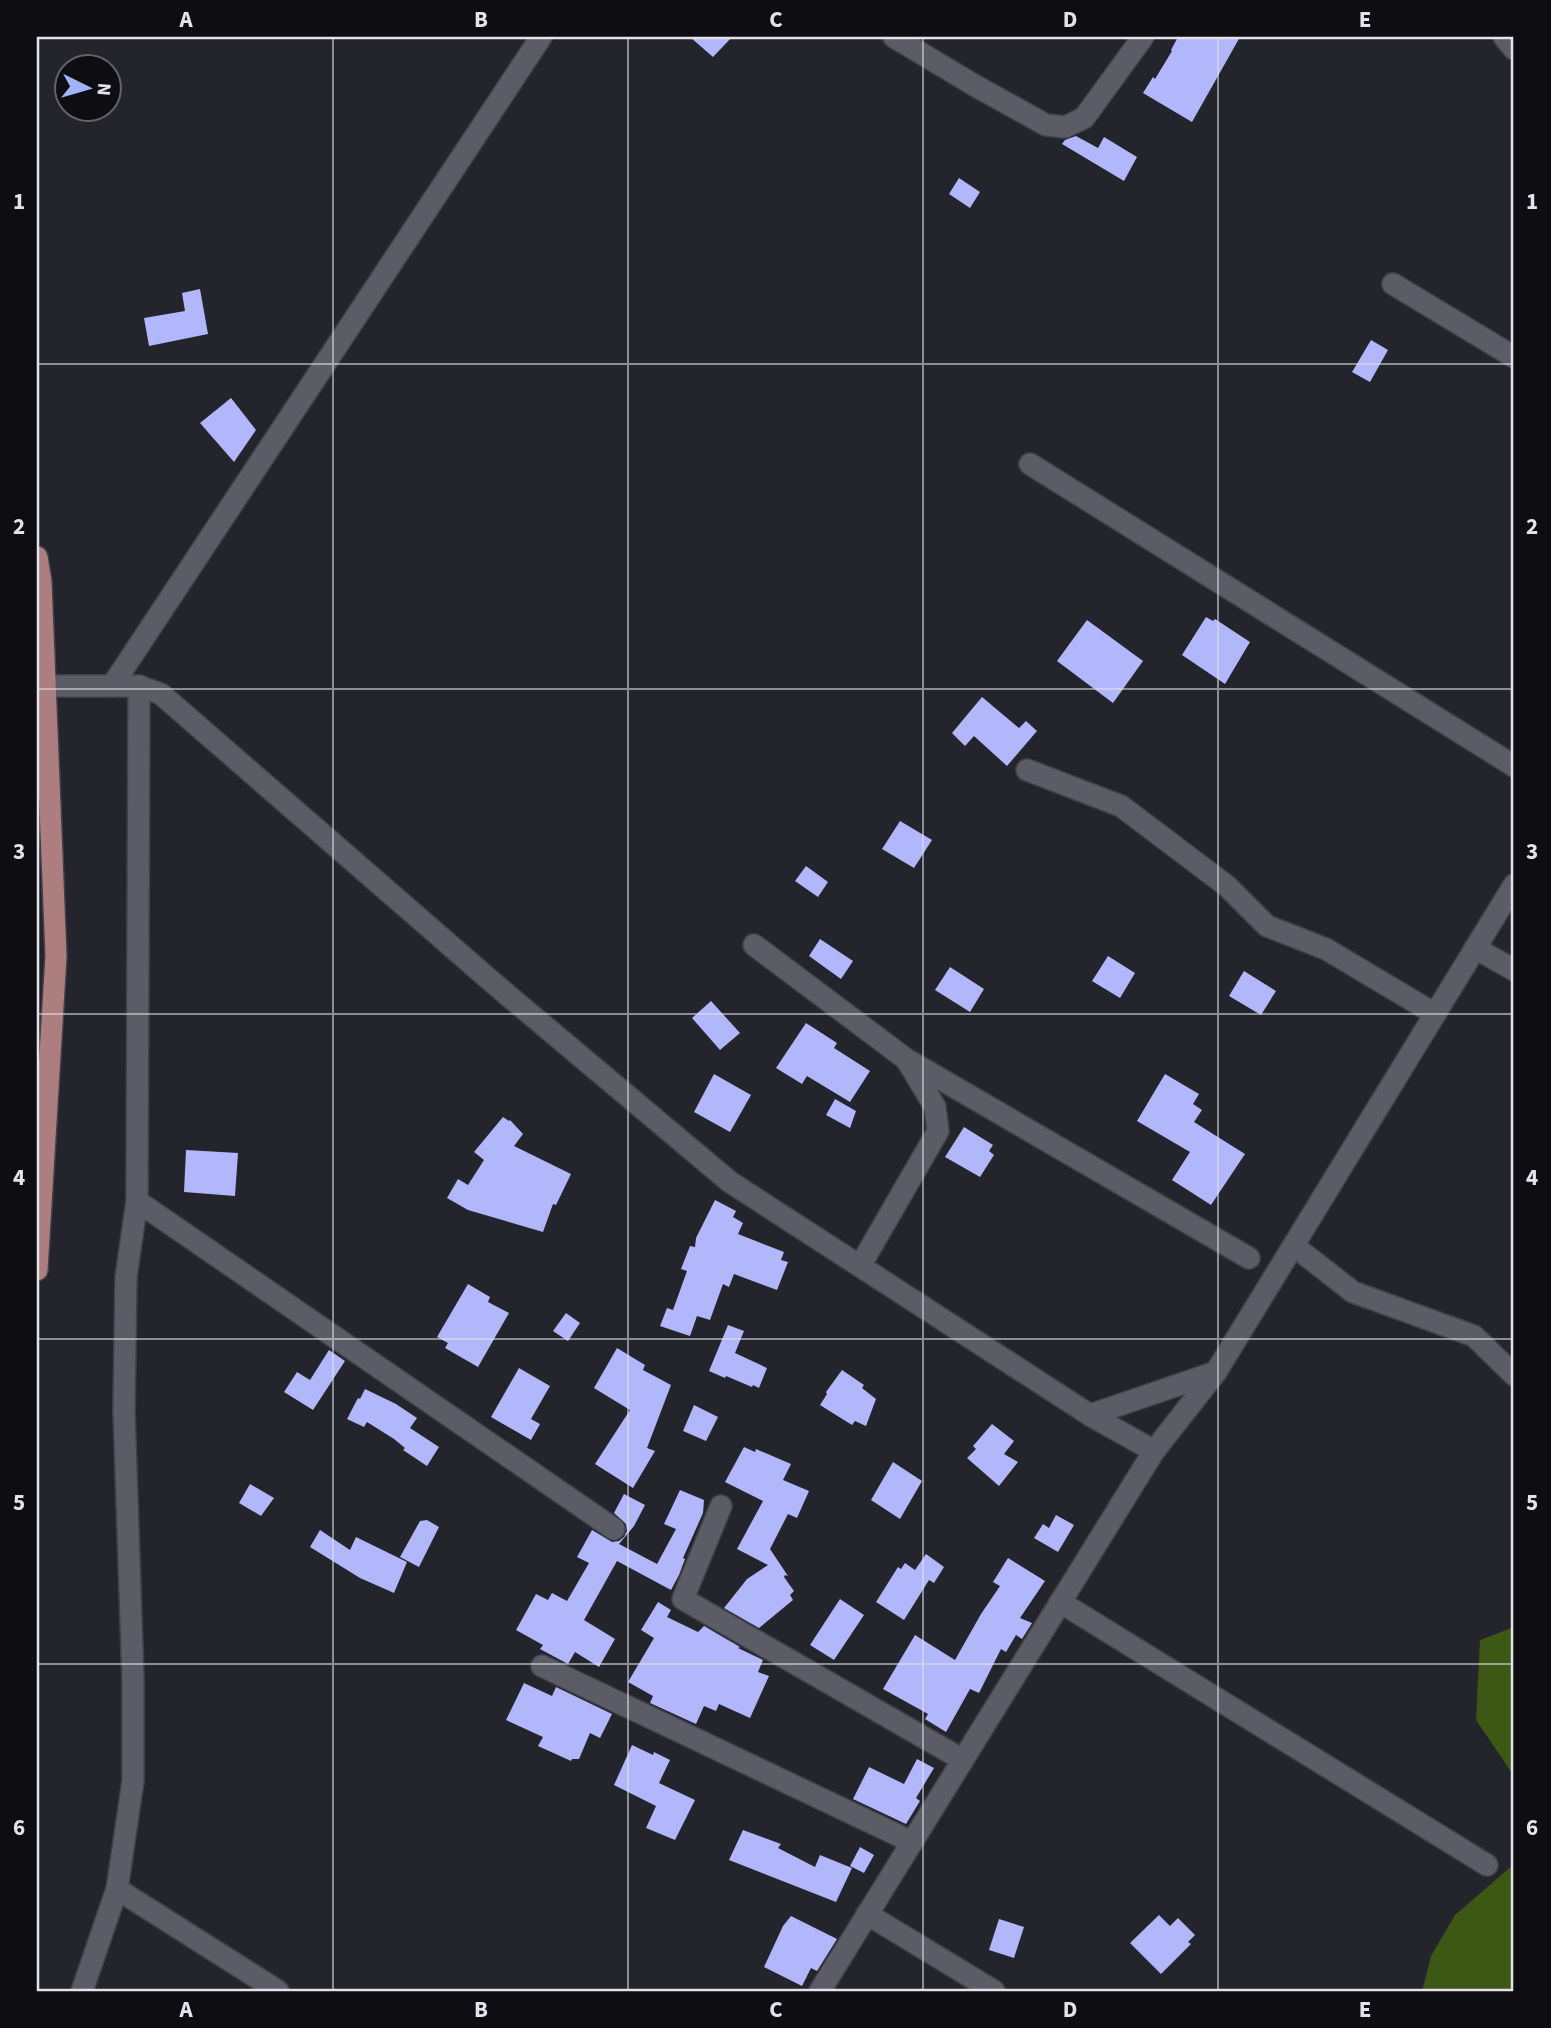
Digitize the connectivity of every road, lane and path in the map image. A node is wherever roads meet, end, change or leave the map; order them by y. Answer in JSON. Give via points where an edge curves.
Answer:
{"nodes":[{"id":1,"x":541,"y":37,"type":"edge"},
{"id":2,"x":894,"y":37,"type":"edge"},
{"id":3,"x":1143,"y":37,"type":"edge"},
{"id":4,"x":1504,"y":37,"type":"edge"},
{"id":5,"x":1514,"y":49,"type":"edge"},
{"id":6,"x":1393,"y":284,"type":"dead end"},
{"id":7,"x":1514,"y":357,"type":"edge"},
{"id":8,"x":1030,"y":464,"type":"dead end"},
{"id":9,"x":37,"y":557,"type":"edge"},
{"id":10,"x":45,"y":686,"type":"junction"},
{"id":11,"x":112,"y":686,"type":"junction"},
{"id":12,"x":139,"y":686,"type":"junction"},
{"id":13,"x":1514,"y":766,"type":"edge"},
{"id":14,"x":1027,"y":770,"type":"dead end"},
{"id":15,"x":1514,"y":885,"type":"edge"},
{"id":16,"x":754,"y":945,"type":"dead end"},
{"id":17,"x":1475,"y":948,"type":"junction"},
{"id":18,"x":1514,"y":970,"type":"edge"},
{"id":19,"x":1435,"y":1014,"type":"junction"},
{"id":20,"x":906,"y":1059,"type":"junction"},
{"id":21,"x":136,"y":1201,"type":"junction"},
{"id":22,"x":1294,"y":1247,"type":"junction"},
{"id":23,"x":1249,"y":1258,"type":"dead end"},
{"id":24,"x":860,"y":1266,"type":"junction"},
{"id":25,"x":37,"y":1270,"type":"edge"},
{"id":26,"x":1216,"y":1372,"type":"junction"},
{"id":27,"x":1514,"y":1375,"type":"edge"},
{"id":28,"x":1090,"y":1415,"type":"junction"},
{"id":29,"x":1154,"y":1451,"type":"junction"},
{"id":30,"x":721,"y":1506,"type":"dead end"},
{"id":31,"x":614,"y":1529,"type":"dead end"},
{"id":32,"x":1060,"y":1602,"type":"junction"},
{"id":33,"x":542,"y":1666,"type":"dead end"},
{"id":34,"x":963,"y":1760,"type":"junction"},
{"id":35,"x":912,"y":1842,"type":"junction"},
{"id":36,"x":1486,"y":1865,"type":"dead end"},
{"id":37,"x":117,"y":1889,"type":"junction"},
{"id":38,"x":867,"y":1914,"type":"junction"},
{"id":39,"x":82,"y":1991,"type":"edge"},
{"id":40,"x":278,"y":1991,"type":"edge"},
{"id":41,"x":820,"y":1991,"type":"edge"},
{"id":42,"x":994,"y":1991,"type":"edge"}],
"edges":[{"from":1,"to":11,"type":"street"},
{"from":2,"to":3,"type":"street","via":[[1046,125],[1065,127],[1084,118]]},
{"from":4,"to":5,"type":"street"},
{"from":6,"to":7,"type":"street"},
{"from":8,"to":13,"type":"street"},
{"from":9,"to":10,"type":"main road"},
{"from":10,"to":11,"type":"street"},
{"from":10,"to":25,"type":"main road","via":[[56,956]]},
{"from":11,"to":12,"type":"street"},
{"from":12,"to":21,"type":"street"},
{"from":12,"to":24,"type":"street","via":[[161,694],[730,1182]]},
{"from":14,"to":19,"type":"street","via":[[1121,806],[1227,886],[1267,926],[1326,949]]},
{"from":15,"to":17,"type":"street"},
{"from":16,"to":20,"type":"street"},
{"from":17,"to":18,"type":"street"},
{"from":17,"to":19,"type":"street"},
{"from":19,"to":22,"type":"street"},
{"from":20,"to":23,"type":"street"},
{"from":20,"to":24,"type":"street","via":[[935,1107],[938,1131]]},
{"from":21,"to":31,"type":"street"},
{"from":21,"to":37,"type":"street","via":[[126,1277],[124,1411],[133,1781]]},
{"from":22,"to":26,"type":"street"},
{"from":22,"to":27,"type":"street","via":[[1353,1292],[1474,1336]]},
{"from":24,"to":28,"type":"street"},
{"from":26,"to":28,"type":"street"},
{"from":26,"to":29,"type":"street"},
{"from":28,"to":29,"type":"street"},
{"from":29,"to":32,"type":"street"},
{"from":30,"to":34,"type":"street","via":[[683,1599]]},
{"from":32,"to":34,"type":"street"},
{"from":32,"to":36,"type":"street"},
{"from":33,"to":35,"type":"street"},
{"from":34,"to":35,"type":"street"},
{"from":35,"to":38,"type":"street"},
{"from":37,"to":39,"type":"street"},
{"from":37,"to":40,"type":"street"},
{"from":38,"to":41,"type":"street"},
{"from":38,"to":42,"type":"street"}]}
